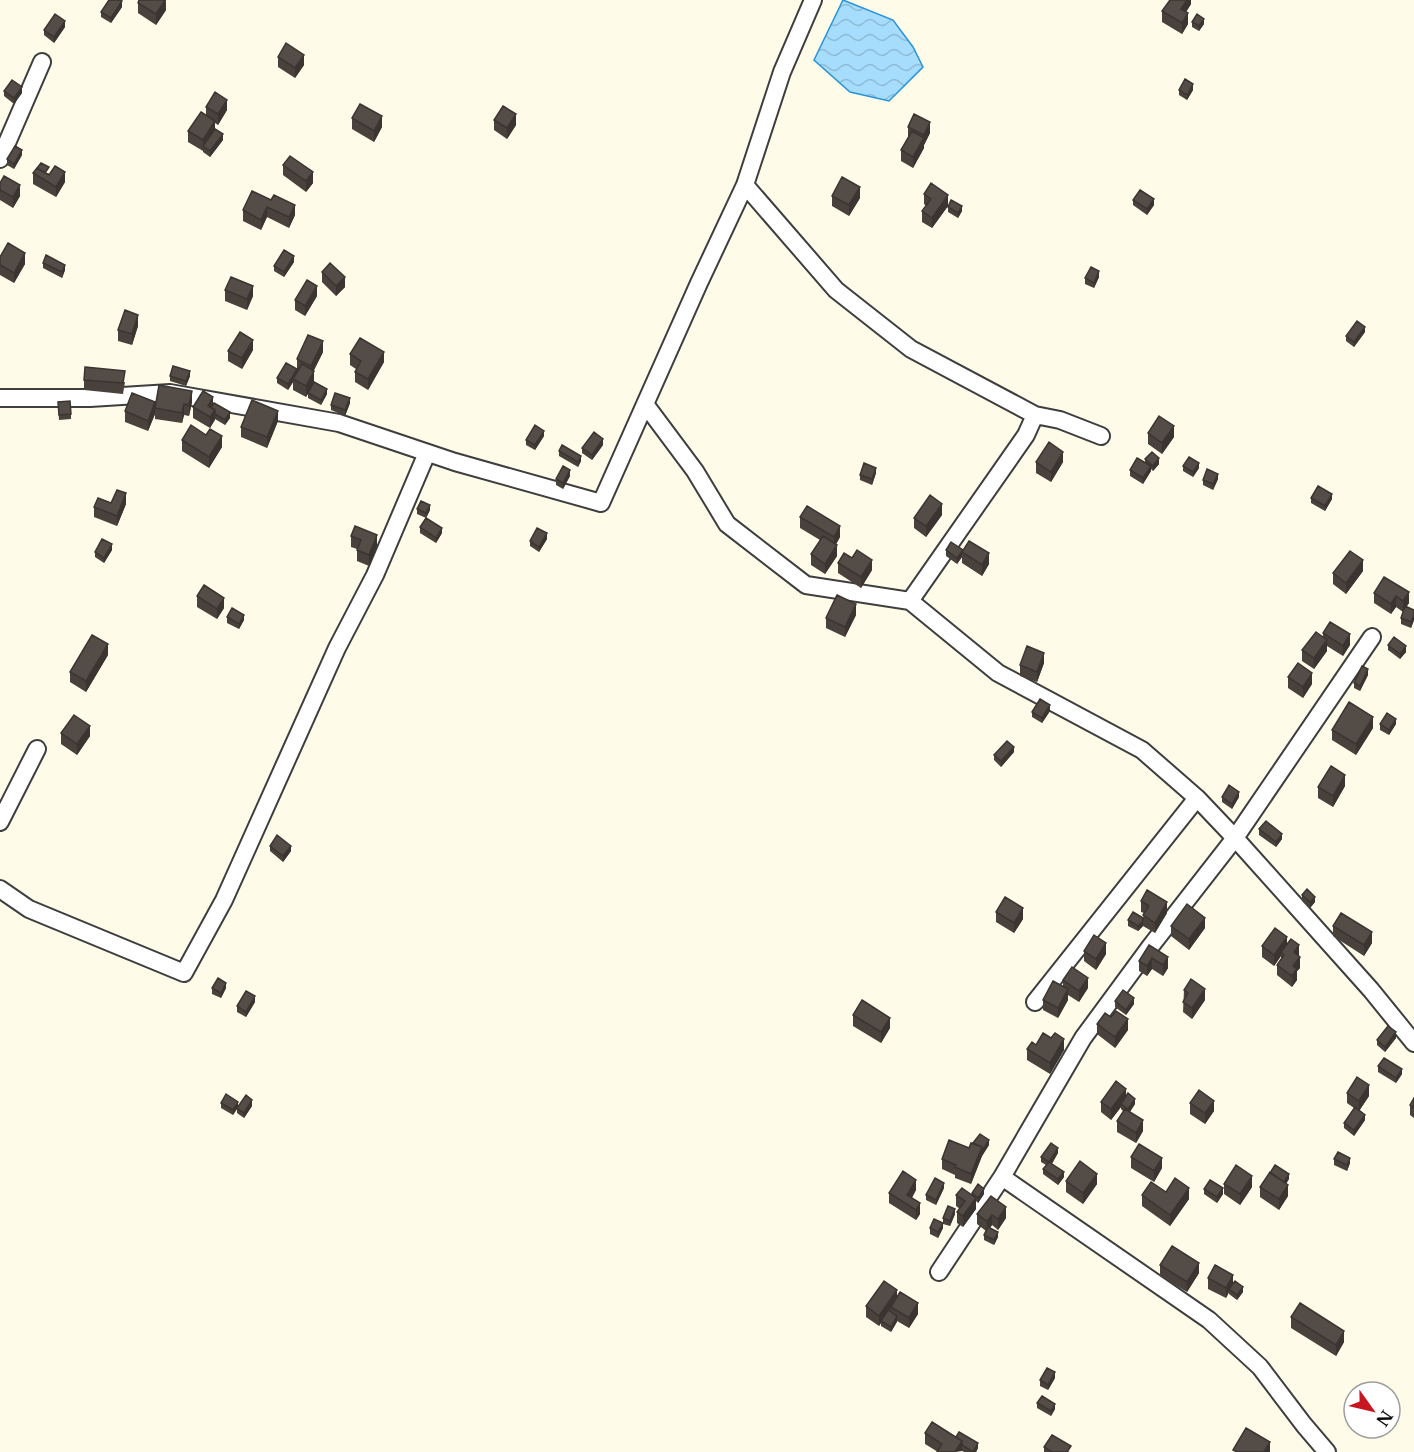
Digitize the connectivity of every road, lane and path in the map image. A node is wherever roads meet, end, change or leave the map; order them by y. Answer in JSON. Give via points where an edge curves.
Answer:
{"nodes":[{"id":1,"x":813,"y":0,"type":"edge"},
{"id":2,"x":42,"y":62,"type":"dead end"},
{"id":3,"x":0,"y":159,"type":"edge"},
{"id":4,"x":746,"y":185,"type":"junction"},
{"id":5,"x":0,"y":398,"type":"edge"},
{"id":6,"x":645,"y":404,"type":"junction"},
{"id":7,"x":1035,"y":415,"type":"junction"},
{"id":8,"x":1101,"y":436,"type":"dead end"},
{"id":9,"x":427,"y":453,"type":"junction"},
{"id":10,"x":910,"y":601,"type":"junction"},
{"id":11,"x":1372,"y":637,"type":"dead end"},
{"id":12,"x":37,"y":749,"type":"dead end"},
{"id":13,"x":1197,"y":798,"type":"junction"},
{"id":14,"x":0,"y":822,"type":"edge"},
{"id":15,"x":1235,"y":838,"type":"junction"},
{"id":16,"x":0,"y":889,"type":"edge"},
{"id":17,"x":1035,"y":1002,"type":"dead end"},
{"id":18,"x":1414,"y":1043,"type":"edge"},
{"id":19,"x":1002,"y":1177,"type":"junction"},
{"id":20,"x":939,"y":1272,"type":"dead end"},
{"id":21,"x":1327,"y":1452,"type":"edge"}],
"edges":[{"from":1,"to":4,"type":"street","via":[[782,72]]},
{"from":2,"to":3,"type":"street"},
{"from":4,"to":6,"type":"street"},
{"from":4,"to":7,"type":"street","via":[[836,290],[911,349]]},
{"from":5,"to":9,"type":"street","via":[[170,393],[339,423]]},
{"from":6,"to":9,"type":"street","via":[[601,503]]},
{"from":6,"to":10,"type":"street","via":[[695,471],[727,524],[806,585]]},
{"from":7,"to":8,"type":"street"},
{"from":7,"to":10,"type":"street","via":[[1026,435]]},
{"from":9,"to":16,"type":"street","via":[[375,575],[337,648],[224,900],[184,973],[29,909]]},
{"from":10,"to":13,"type":"street","via":[[998,673],[1142,750]]},
{"from":11,"to":15,"type":"street"},
{"from":12,"to":14,"type":"street"},
{"from":13,"to":15,"type":"street"},
{"from":13,"to":17,"type":"street"},
{"from":15,"to":18,"type":"street"},
{"from":15,"to":19,"type":"street","via":[[1083,1038]]},
{"from":19,"to":20,"type":"street"},
{"from":19,"to":21,"type":"street","via":[[1209,1320],[1260,1367]]}]}
